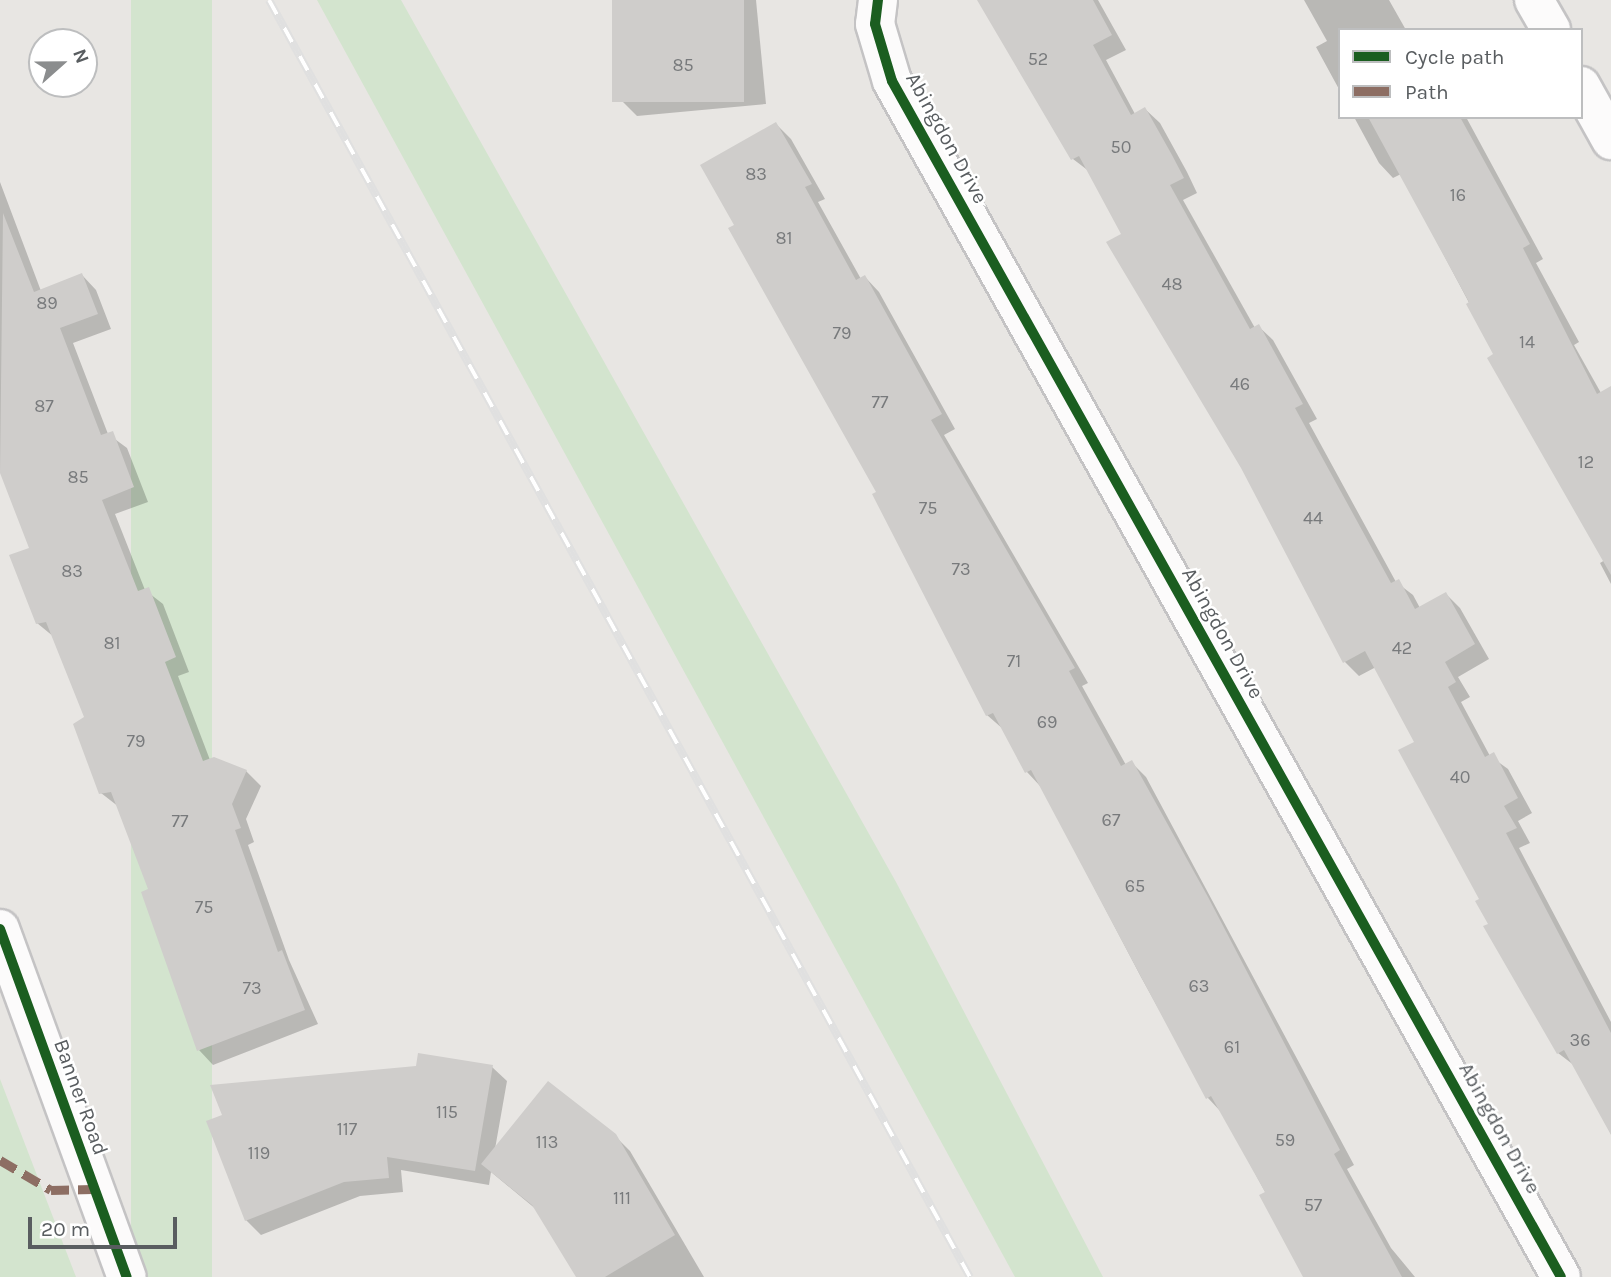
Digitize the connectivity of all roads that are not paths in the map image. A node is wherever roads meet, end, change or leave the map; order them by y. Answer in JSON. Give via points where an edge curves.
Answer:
{"nodes":[{"id":1,"x":878,"y":0,"type":"edge"},
{"id":2,"x":1534,"y":0,"type":"edge"},
{"id":3,"x":1550,"y":28,"type":"edge"},
{"id":4,"x":1583,"y":90,"type":"edge"},
{"id":5,"x":1611,"y":140,"type":"edge"},
{"id":6,"x":0,"y":929,"type":"edge"},
{"id":7,"x":127,"y":1277,"type":"edge"},
{"id":8,"x":1561,"y":1277,"type":"edge"}],
"edges":[{"from":1,"to":8,"type":"street","name":"Abingdon Drive","via":[[875,24],[892,81]]},
{"from":2,"to":3,"type":"street"},
{"from":4,"to":5,"type":"street"},
{"from":6,"to":7,"type":"street","name":"Banner Road"}]}
